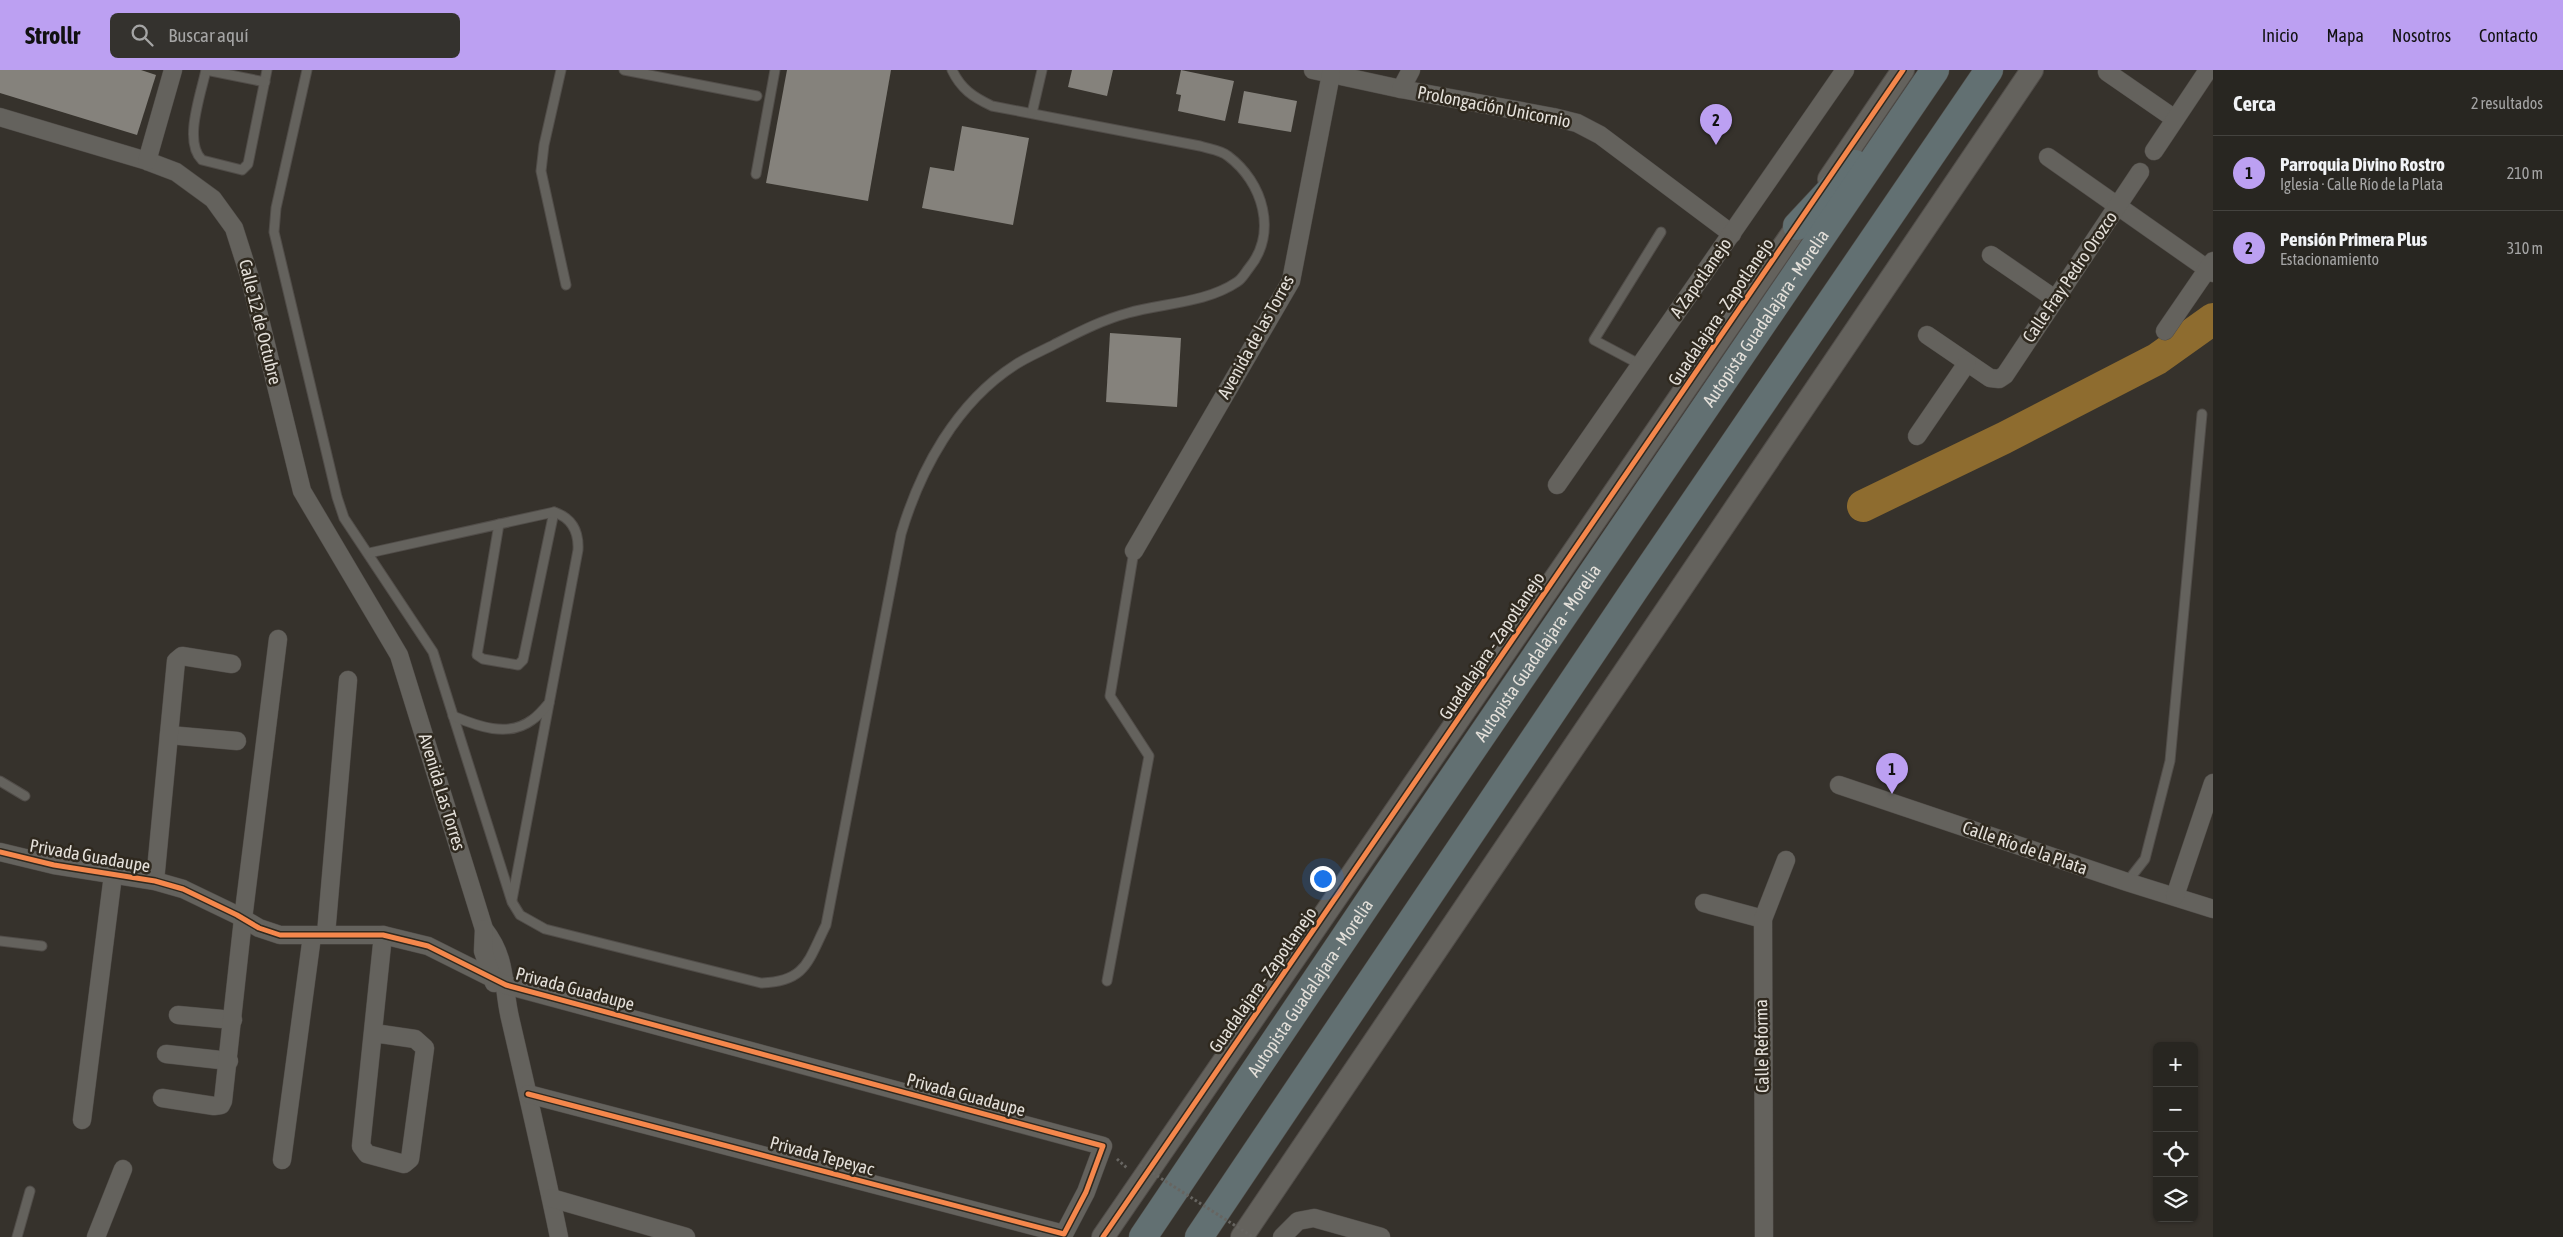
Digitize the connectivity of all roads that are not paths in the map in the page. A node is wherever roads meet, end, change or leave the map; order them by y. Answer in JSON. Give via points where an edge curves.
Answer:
{"nodes":[{"id":1,"x":173,"y":70,"type":"edge"},
{"id":2,"x":206,"y":70,"type":"edge"},
{"id":3,"x":267,"y":70,"type":"edge"},
{"id":4,"x":307,"y":70,"type":"edge"},
{"id":5,"x":561,"y":70,"type":"edge"},
{"id":6,"x":624,"y":70,"type":"edge"},
{"id":7,"x":775,"y":70,"type":"edge"},
{"id":8,"x":952,"y":70,"type":"edge"},
{"id":9,"x":1042,"y":70,"type":"edge"},
{"id":10,"x":1313,"y":70,"type":"edge"},
{"id":11,"x":1411,"y":70,"type":"edge"},
{"id":12,"x":1845,"y":70,"type":"edge"},
{"id":13,"x":1903,"y":70,"type":"edge"},
{"id":14,"x":1935,"y":70,"type":"edge"},
{"id":15,"x":1989,"y":70,"type":"edge"},
{"id":16,"x":2032,"y":70,"type":"edge"},
{"id":17,"x":2208,"y":70,"type":"edge"},
{"id":18,"x":2107,"y":72,"type":"dead end"},
{"id":19,"x":1331,"y":74,"type":"junction"},
{"id":20,"x":265,"y":82,"type":"junction"},
{"id":21,"x":1400,"y":89,"type":"junction"},
{"id":22,"x":1918,"y":95,"type":"junction"},
{"id":23,"x":757,"y":96,"type":"dead end"},
{"id":24,"x":1032,"y":114,"type":"junction"},
{"id":25,"x":0,"y":117,"type":"edge"},
{"id":26,"x":2175,"y":119,"type":"junction"},
{"id":27,"x":2154,"y":151,"type":"dead end"},
{"id":28,"x":2048,"y":157,"type":"dead end"},
{"id":29,"x":147,"y":161,"type":"junction"},
{"id":30,"x":2140,"y":172,"type":"dead end"},
{"id":31,"x":756,"y":174,"type":"dead end"},
{"id":32,"x":2117,"y":206,"type":"junction"},
{"id":33,"x":1797,"y":226,"type":"junction"},
{"id":34,"x":1661,"y":232,"type":"dead end"},
{"id":35,"x":1732,"y":234,"type":"junction"},
{"id":36,"x":1990,"y":255,"type":"dead end"},
{"id":37,"x":2211,"y":267,"type":"edge"},
{"id":38,"x":566,"y":285,"type":"dead end"},
{"id":39,"x":2055,"y":299,"type":"junction"},
{"id":40,"x":2165,"y":331,"type":"dead end"},
{"id":41,"x":1926,"y":335,"type":"dead end"},
{"id":42,"x":1967,"y":363,"type":"junction"},
{"id":43,"x":1641,"y":365,"type":"junction"},
{"id":44,"x":2202,"y":414,"type":"dead end"},
{"id":45,"x":1917,"y":436,"type":"dead end"},
{"id":46,"x":1558,"y":485,"type":"dead end"},
{"id":47,"x":554,"y":512,"type":"junction"},
{"id":48,"x":499,"y":524,"type":"junction"},
{"id":49,"x":1134,"y":551,"type":"joint"},
{"id":50,"x":369,"y":553,"type":"junction"},
{"id":51,"x":278,"y":639,"type":"dead end"},
{"id":52,"x":399,"y":655,"type":"joint"},
{"id":53,"x":232,"y":664,"type":"dead end"},
{"id":54,"x":348,"y":680,"type":"dead end"},
{"id":55,"x":549,"y":703,"type":"junction"},
{"id":56,"x":453,"y":716,"type":"junction"},
{"id":57,"x":169,"y":735,"type":"junction"},
{"id":58,"x":237,"y":741,"type":"dead end"},
{"id":59,"x":0,"y":780,"type":"edge"},
{"id":60,"x":2213,"y":783,"type":"edge"},
{"id":61,"x":1838,"y":786,"type":"dead end"},
{"id":62,"x":2213,"y":789,"type":"edge"},
{"id":63,"x":24,"y":796,"type":"dead end"},
{"id":64,"x":0,"y":852,"type":"edge"},
{"id":65,"x":1786,"y":860,"type":"dead end"},
{"id":66,"x":113,"y":875,"type":"junction"},
{"id":67,"x":155,"y":881,"type":"junction"},
{"id":68,"x":2127,"y":882,"type":"junction"},
{"id":69,"x":2175,"y":896,"type":"junction"},
{"id":70,"x":512,"y":902,"type":"junction"},
{"id":71,"x":1704,"y":904,"type":"dead end"},
{"id":72,"x":2213,"y":908,"type":"edge"},
{"id":73,"x":243,"y":919,"type":"junction"},
{"id":74,"x":1763,"y":919,"type":"junction"},
{"id":75,"x":319,"y":935,"type":"junction"},
{"id":76,"x":383,"y":935,"type":"junction"},
{"id":77,"x":0,"y":941,"type":"edge"},
{"id":78,"x":42,"y":946,"type":"dead end"},
{"id":79,"x":1107,"y":981,"type":"dead end"},
{"id":80,"x":499,"y":983,"type":"junction"},
{"id":81,"x":178,"y":1015,"type":"dead end"},
{"id":82,"x":233,"y":1020,"type":"junction"},
{"id":83,"x":374,"y":1033,"type":"junction"},
{"id":84,"x":166,"y":1054,"type":"dead end"},
{"id":85,"x":229,"y":1061,"type":"junction"},
{"id":86,"x":528,"y":1094,"type":"junction"},
{"id":87,"x":162,"y":1098,"type":"dead end"},
{"id":88,"x":82,"y":1120,"type":"dead end"},
{"id":89,"x":282,"y":1160,"type":"dead end"},
{"id":90,"x":123,"y":1169,"type":"dead end"},
{"id":91,"x":30,"y":1191,"type":"dead end"},
{"id":92,"x":1086,"y":1192,"type":"joint"},
{"id":93,"x":551,"y":1198,"type":"junction"},
{"id":94,"x":16,"y":1237,"type":"edge"},
{"id":95,"x":96,"y":1237,"type":"edge"},
{"id":96,"x":559,"y":1237,"type":"edge"},
{"id":97,"x":686,"y":1237,"type":"edge"},
{"id":98,"x":1103,"y":1237,"type":"edge"},
{"id":99,"x":1143,"y":1237,"type":"edge"},
{"id":100,"x":1199,"y":1237,"type":"edge"},
{"id":101,"x":1242,"y":1237,"type":"edge"},
{"id":102,"x":1282,"y":1237,"type":"edge"},
{"id":103,"x":1381,"y":1237,"type":"edge"},
{"id":104,"x":1764,"y":1237,"type":"edge"}],
"edges":[{"from":1,"to":29,"type":"street"},
{"from":2,"to":20,"type":"lane"},
{"from":2,"to":20,"type":"lane","via":[[193,132],[194,148],[202,160],[239,170],[248,164]]},
{"from":3,"to":20,"type":"lane"},
{"from":4,"to":50,"type":"lane","via":[[276,208],[275,242],[340,507]]},
{"from":5,"to":38,"type":"lane","via":[[541,171]]},
{"from":6,"to":23,"type":"lane"},
{"from":7,"to":31,"type":"lane"},
{"from":8,"to":24,"type":"lane","via":[[957,82],[974,98],[992,106]]},
{"from":9,"to":24,"type":"lane"},
{"from":10,"to":19,"type":"street","name":"Prolongación Unicornio"},
{"from":11,"to":21,"type":"street"},
{"from":12,"to":35,"type":"street","name":"A Zapotlanejo"},
{"from":13,"to":33,"type":"street","name":"Guadalajara - Zapotlanejo"},
{"from":14,"to":22,"type":"highway","name":"Autopista Guadalajara - Morelia"},
{"from":15,"to":100,"type":"highway","via":[[1635,588]]},
{"from":16,"to":101,"type":"street"},
{"from":17,"to":26,"type":"street"},
{"from":18,"to":26,"type":"street"},
{"from":19,"to":21,"type":"street","name":"Prolongación Unicornio"},
{"from":19,"to":49,"type":"street","name":"Avenida de las Torres","via":[[1291,281]]},
{"from":21,"to":35,"type":"street","name":"Prolongación Unicornio","via":[[1553,117],[1600,134]]},
{"from":22,"to":33,"type":"highway"},
{"from":22,"to":99,"type":"highway","name":"Autopista Guadalajara - Morelia"},
{"from":24,"to":70,"type":"lane","via":[[1200,146],[1226,154],[1256,186],[1265,234],[1258,257],[1238,282],[1214,294],[1107,319],[1014,366],[986,389],[955,423],[929,459],[912,496],[901,534],[826,925],[805,966],[795,977],[761,983],[545,929],[520,916]]},
{"from":25,"to":29,"type":"street","name":"Calle 12 de Octubre"},
{"from":26,"to":27,"type":"street"},
{"from":28,"to":32,"type":"street"},
{"from":29,"to":52,"type":"street","name":"Calle 12 de Octubre","via":[[176,172],[213,199],[234,228],[250,275],[302,491]]},
{"from":30,"to":32,"type":"street","name":"Calle Fray Pedro Orozco"},
{"from":32,"to":37,"type":"street"},
{"from":32,"to":39,"type":"street","name":"Calle Fray Pedro Orozco"},
{"from":33,"to":98,"type":"street","name":"Guadalajara - Zapotlanejo"},
{"from":34,"to":43,"type":"lane","via":[[1594,340]]},
{"from":35,"to":43,"type":"street","name":"A Zapotlanejo"},
{"from":36,"to":39,"type":"street"},
{"from":37,"to":40,"type":"street"},
{"from":39,"to":42,"type":"street","name":"Calle Fray Pedro Orozco","via":[[2005,375],[1990,378]]},
{"from":41,"to":42,"type":"street"},
{"from":42,"to":45,"type":"street"},
{"from":43,"to":46,"type":"street","name":"A Zapotlanejo"},
{"from":44,"to":68,"type":"lane","via":[[2170,761],[2145,859]]},
{"from":47,"to":48,"type":"lane"},
{"from":47,"to":48,"type":"lane","via":[[523,660],[518,665],[477,655]]},
{"from":47,"to":55,"type":"lane","via":[[569,520],[578,541]]},
{"from":48,"to":50,"type":"lane"},
{"from":49,"to":79,"type":"lane","via":[[1110,696],[1149,756]]},
{"from":50,"to":56,"type":"lane","via":[[433,652]]},
{"from":51,"to":73,"type":"street"},
{"from":52,"to":80,"type":"street","name":"Avenida Las Torres","via":[[484,929],[483,951]]},
{"from":53,"to":57,"type":"street","via":[[178,657]]},
{"from":54,"to":75,"type":"street"},
{"from":55,"to":56,"type":"lane","via":[[532,721],[516,728],[492,729]]},
{"from":55,"to":70,"type":"lane"},
{"from":56,"to":70,"type":"lane"},
{"from":57,"to":58,"type":"street"},
{"from":57,"to":67,"type":"street"},
{"from":59,"to":63,"type":"lane"},
{"from":60,"to":62,"type":"street"},
{"from":61,"to":68,"type":"street","name":"Calle Río de la Plata"},
{"from":62,"to":69,"type":"street"},
{"from":64,"to":66,"type":"street","name":"Privada Guadaupe"},
{"from":65,"to":74,"type":"street","name":"Calle Reforma"},
{"from":66,"to":67,"type":"street","name":"Privada Guadaupe"},
{"from":66,"to":88,"type":"street"},
{"from":67,"to":73,"type":"street","name":"Privada Guadaupe","via":[[183,889]]},
{"from":68,"to":69,"type":"street","name":"Calle Río de la Plata"},
{"from":69,"to":72,"type":"street","name":"Calle Río de la Plata"},
{"from":71,"to":74,"type":"street"},
{"from":73,"to":75,"type":"street","name":"Privada Guadaupe","via":[[280,935]]},
{"from":73,"to":82,"type":"street"},
{"from":74,"to":104,"type":"street","name":"Calle Reforma"},
{"from":75,"to":76,"type":"street","name":"Privada Guadaupe"},
{"from":75,"to":89,"type":"street"},
{"from":76,"to":80,"type":"street","name":"Privada Guadaupe","via":[[428,946]]},
{"from":76,"to":83,"type":"street"},
{"from":77,"to":78,"type":"lane"},
{"from":80,"to":86,"type":"street","name":"Avenida Las Torres"},
{"from":80,"to":92,"type":"street","name":"Privada Guadaupe","via":[[1103,1146]]},
{"from":81,"to":82,"type":"street"},
{"from":82,"to":85,"type":"street"},
{"from":83,"to":83,"type":"street","via":[[415,1039],[425,1048],[410,1159],[404,1164],[367,1154],[361,1146]]},
{"from":84,"to":85,"type":"street"},
{"from":85,"to":87,"type":"street","via":[[221,1105]]},
{"from":86,"to":92,"type":"street","name":"Privada Tepeyac","via":[[1064,1234]]},
{"from":86,"to":93,"type":"street","name":"Avenida Las Torres"},
{"from":90,"to":95,"type":"street"},
{"from":91,"to":94,"type":"lane"},
{"from":93,"to":96,"type":"street","name":"Avenida Las Torres"},
{"from":93,"to":97,"type":"street"},
{"from":102,"to":103,"type":"street","via":[[1291,1225],[1305,1218]]}]}
